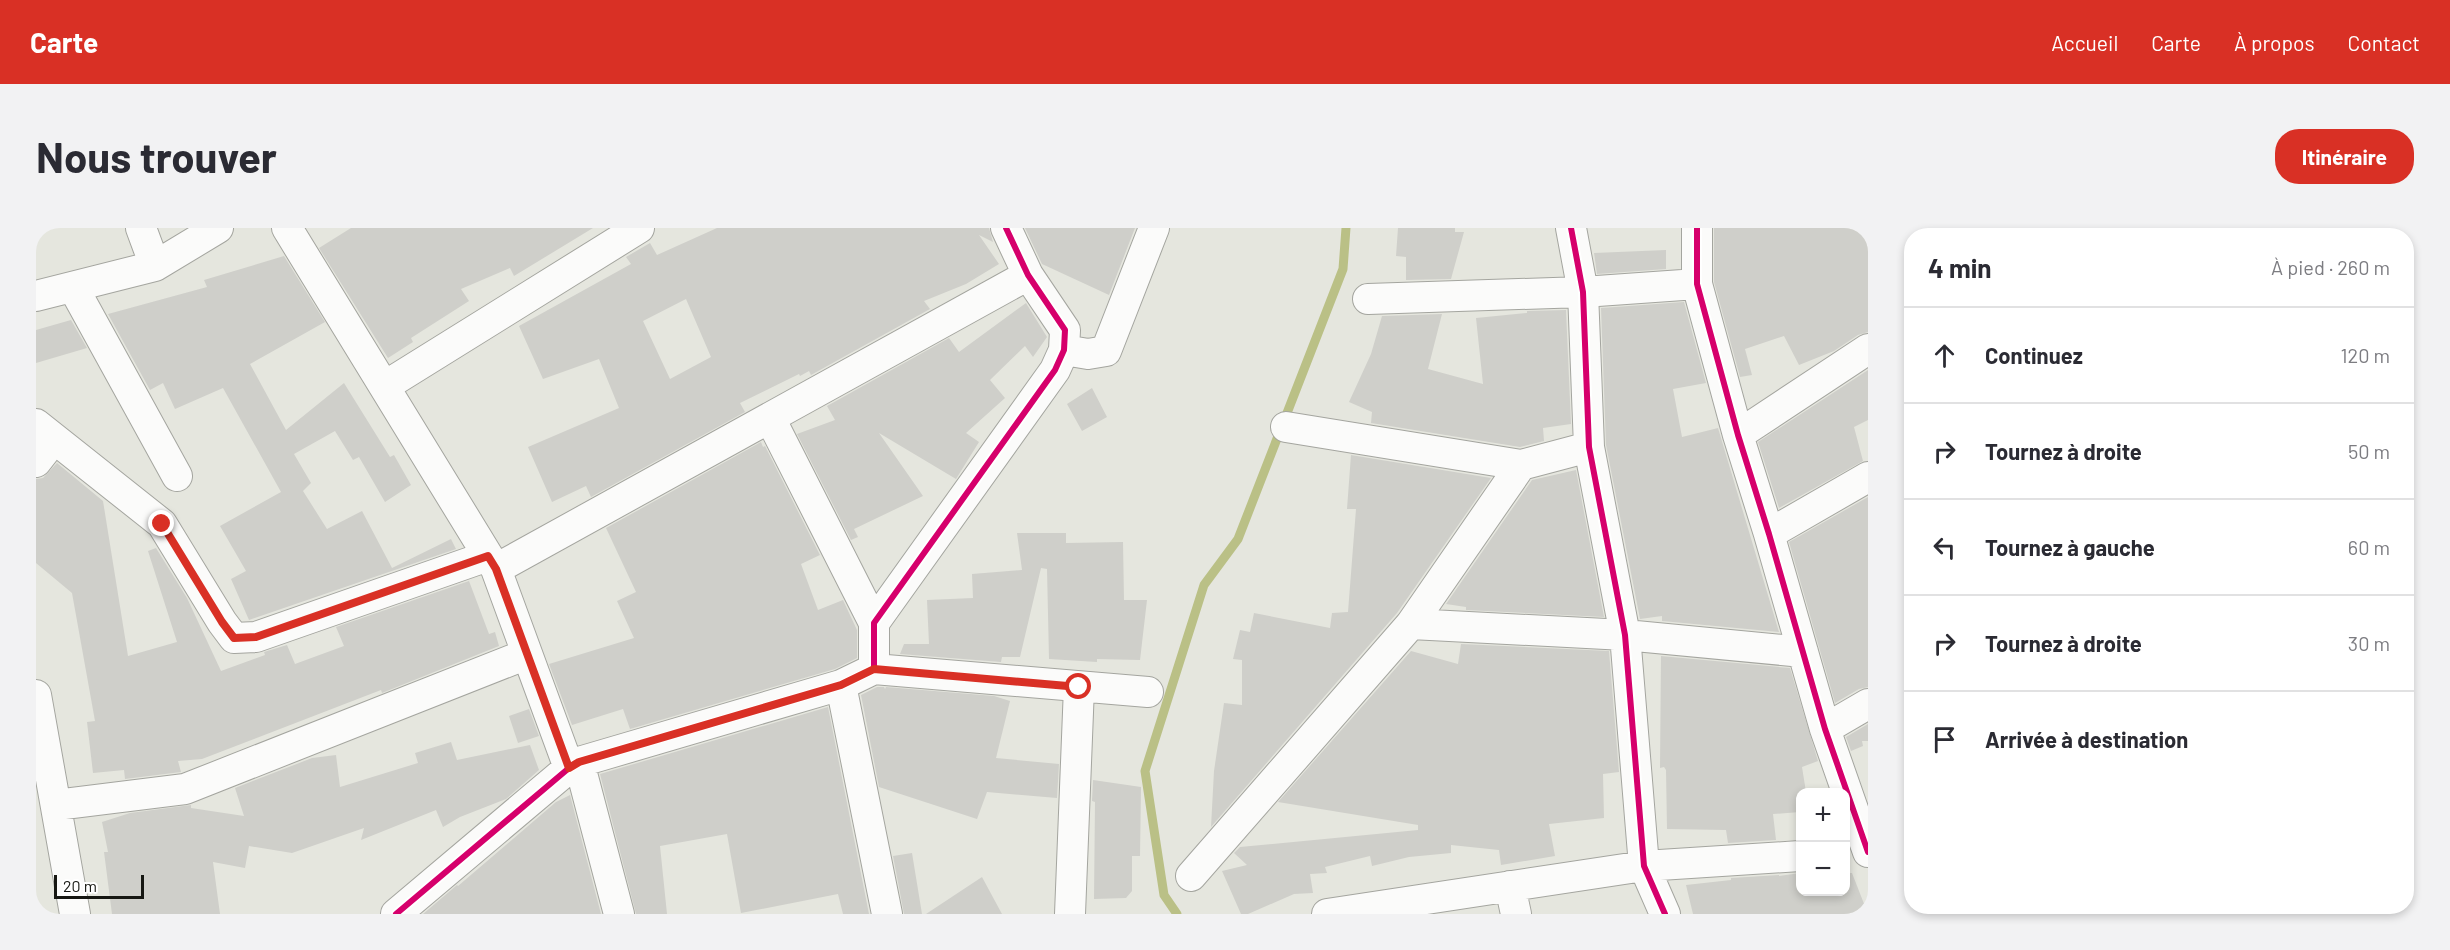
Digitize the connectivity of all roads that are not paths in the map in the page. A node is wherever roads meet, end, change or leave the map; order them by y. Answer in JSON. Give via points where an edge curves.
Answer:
{"nodes":[{"id":1,"x":141,"y":228,"type":"edge"},
{"id":2,"x":218,"y":228,"type":"edge"},
{"id":3,"x":287,"y":228,"type":"edge"},
{"id":4,"x":639,"y":228,"type":"edge"},
{"id":5,"x":1006,"y":228,"type":"edge"},
{"id":6,"x":1154,"y":228,"type":"edge"},
{"id":7,"x":1571,"y":228,"type":"edge"},
{"id":8,"x":1697,"y":228,"type":"edge"},
{"id":9,"x":155,"y":266,"type":"junction"},
{"id":10,"x":1028,"y":275,"type":"junction"},
{"id":11,"x":1697,"y":284,"type":"junction"},
{"id":12,"x":73,"y":287,"type":"junction"},
{"id":13,"x":1583,"y":292,"type":"junction"},
{"id":14,"x":36,"y":296,"type":"edge"},
{"id":15,"x":1368,"y":299,"type":"dead end"},
{"id":16,"x":1868,"y":349,"type":"edge"},
{"id":17,"x":1064,"y":350,"type":"junction"},
{"id":18,"x":385,"y":387,"type":"junction"},
{"id":19,"x":770,"y":418,"type":"junction"},
{"id":20,"x":1286,"y":427,"type":"dead end"},
{"id":21,"x":45,"y":432,"type":"edge"},
{"id":22,"x":1738,"y":435,"type":"junction"},
{"id":23,"x":1589,"y":447,"type":"junction"},
{"id":24,"x":36,"y":462,"type":"edge"},
{"id":25,"x":1521,"y":465,"type":"junction"},
{"id":26,"x":177,"y":476,"type":"dead end"},
{"id":27,"x":1868,"y":477,"type":"edge"},
{"id":28,"x":1769,"y":534,"type":"junction"},
{"id":29,"x":492,"y":562,"type":"junction"},
{"id":30,"x":874,"y":623,"type":"junction"},
{"id":31,"x":1411,"y":624,"type":"junction"},
{"id":32,"x":1625,"y":635,"type":"junction"},
{"id":33,"x":1803,"y":652,"type":"junction"},
{"id":34,"x":527,"y":654,"type":"junction"},
{"id":35,"x":874,"y":669,"type":"junction"},
{"id":36,"x":841,"y":685,"type":"junction"},
{"id":37,"x":1079,"y":687,"type":"junction"},
{"id":38,"x":1149,"y":692,"type":"dead end"},
{"id":39,"x":36,"y":695,"type":"edge"},
{"id":40,"x":1868,"y":704,"type":"edge"},
{"id":41,"x":1824,"y":729,"type":"junction"},
{"id":42,"x":574,"y":765,"type":"junction"},
{"id":43,"x":56,"y":805,"type":"junction"},
{"id":44,"x":1868,"y":851,"type":"edge"},
{"id":45,"x":1850,"y":853,"type":"edge"},
{"id":46,"x":1796,"y":856,"type":"edge"},
{"id":47,"x":1644,"y":866,"type":"junction"},
{"id":48,"x":1191,"y":876,"type":"dead end"},
{"id":49,"x":1513,"y":900,"type":"edge"},
{"id":50,"x":75,"y":914,"type":"edge"},
{"id":51,"x":396,"y":914,"type":"edge"},
{"id":52,"x":619,"y":914,"type":"edge"},
{"id":53,"x":887,"y":914,"type":"edge"},
{"id":54,"x":1070,"y":914,"type":"edge"},
{"id":55,"x":1327,"y":914,"type":"edge"},
{"id":56,"x":1665,"y":914,"type":"edge"}],
"edges":[{"from":1,"to":9,"type":"street"},
{"from":2,"to":9,"type":"street"},
{"from":3,"to":18,"type":"street"},
{"from":4,"to":18,"type":"street"},
{"from":5,"to":10,"type":"street"},
{"from":6,"to":17,"type":"street","via":[[1106,351],[1088,354]]},
{"from":7,"to":13,"type":"street"},
{"from":8,"to":11,"type":"street"},
{"from":9,"to":12,"type":"street"},
{"from":10,"to":17,"type":"street","via":[[1065,330]]},
{"from":10,"to":19,"type":"street"},
{"from":11,"to":13,"type":"street"},
{"from":11,"to":22,"type":"street"},
{"from":12,"to":14,"type":"street"},
{"from":12,"to":26,"type":"street"},
{"from":13,"to":15,"type":"street"},
{"from":13,"to":23,"type":"street"},
{"from":16,"to":22,"type":"street"},
{"from":17,"to":30,"type":"street","via":[[1055,370]]},
{"from":18,"to":29,"type":"street"},
{"from":19,"to":29,"type":"street"},
{"from":19,"to":30,"type":"street"},
{"from":20,"to":25,"type":"street"},
{"from":21,"to":24,"type":"street"},
{"from":21,"to":29,"type":"street","via":[[162,524],[234,638],[256,637]]},
{"from":22,"to":28,"type":"street"},
{"from":23,"to":25,"type":"street"},
{"from":23,"to":32,"type":"street"},
{"from":25,"to":31,"type":"street"},
{"from":27,"to":28,"type":"street"},
{"from":28,"to":33,"type":"street"},
{"from":29,"to":34,"type":"street"},
{"from":30,"to":35,"type":"street"},
{"from":31,"to":32,"type":"street"},
{"from":31,"to":48,"type":"street"},
{"from":32,"to":33,"type":"street"},
{"from":32,"to":47,"type":"street"},
{"from":33,"to":41,"type":"street"},
{"from":34,"to":42,"type":"street"},
{"from":34,"to":43,"type":"street","via":[[185,789]]},
{"from":35,"to":36,"type":"street"},
{"from":35,"to":37,"type":"street"},
{"from":36,"to":42,"type":"street"},
{"from":36,"to":53,"type":"street"},
{"from":37,"to":38,"type":"street"},
{"from":37,"to":54,"type":"street"},
{"from":39,"to":43,"type":"street"},
{"from":40,"to":41,"type":"street"},
{"from":41,"to":44,"type":"street"},
{"from":42,"to":51,"type":"street"},
{"from":42,"to":52,"type":"street"},
{"from":43,"to":50,"type":"street"},
{"from":44,"to":45,"type":"street"},
{"from":46,"to":47,"type":"street"},
{"from":47,"to":49,"type":"street"},
{"from":47,"to":56,"type":"street"},
{"from":49,"to":55,"type":"street"}]}
